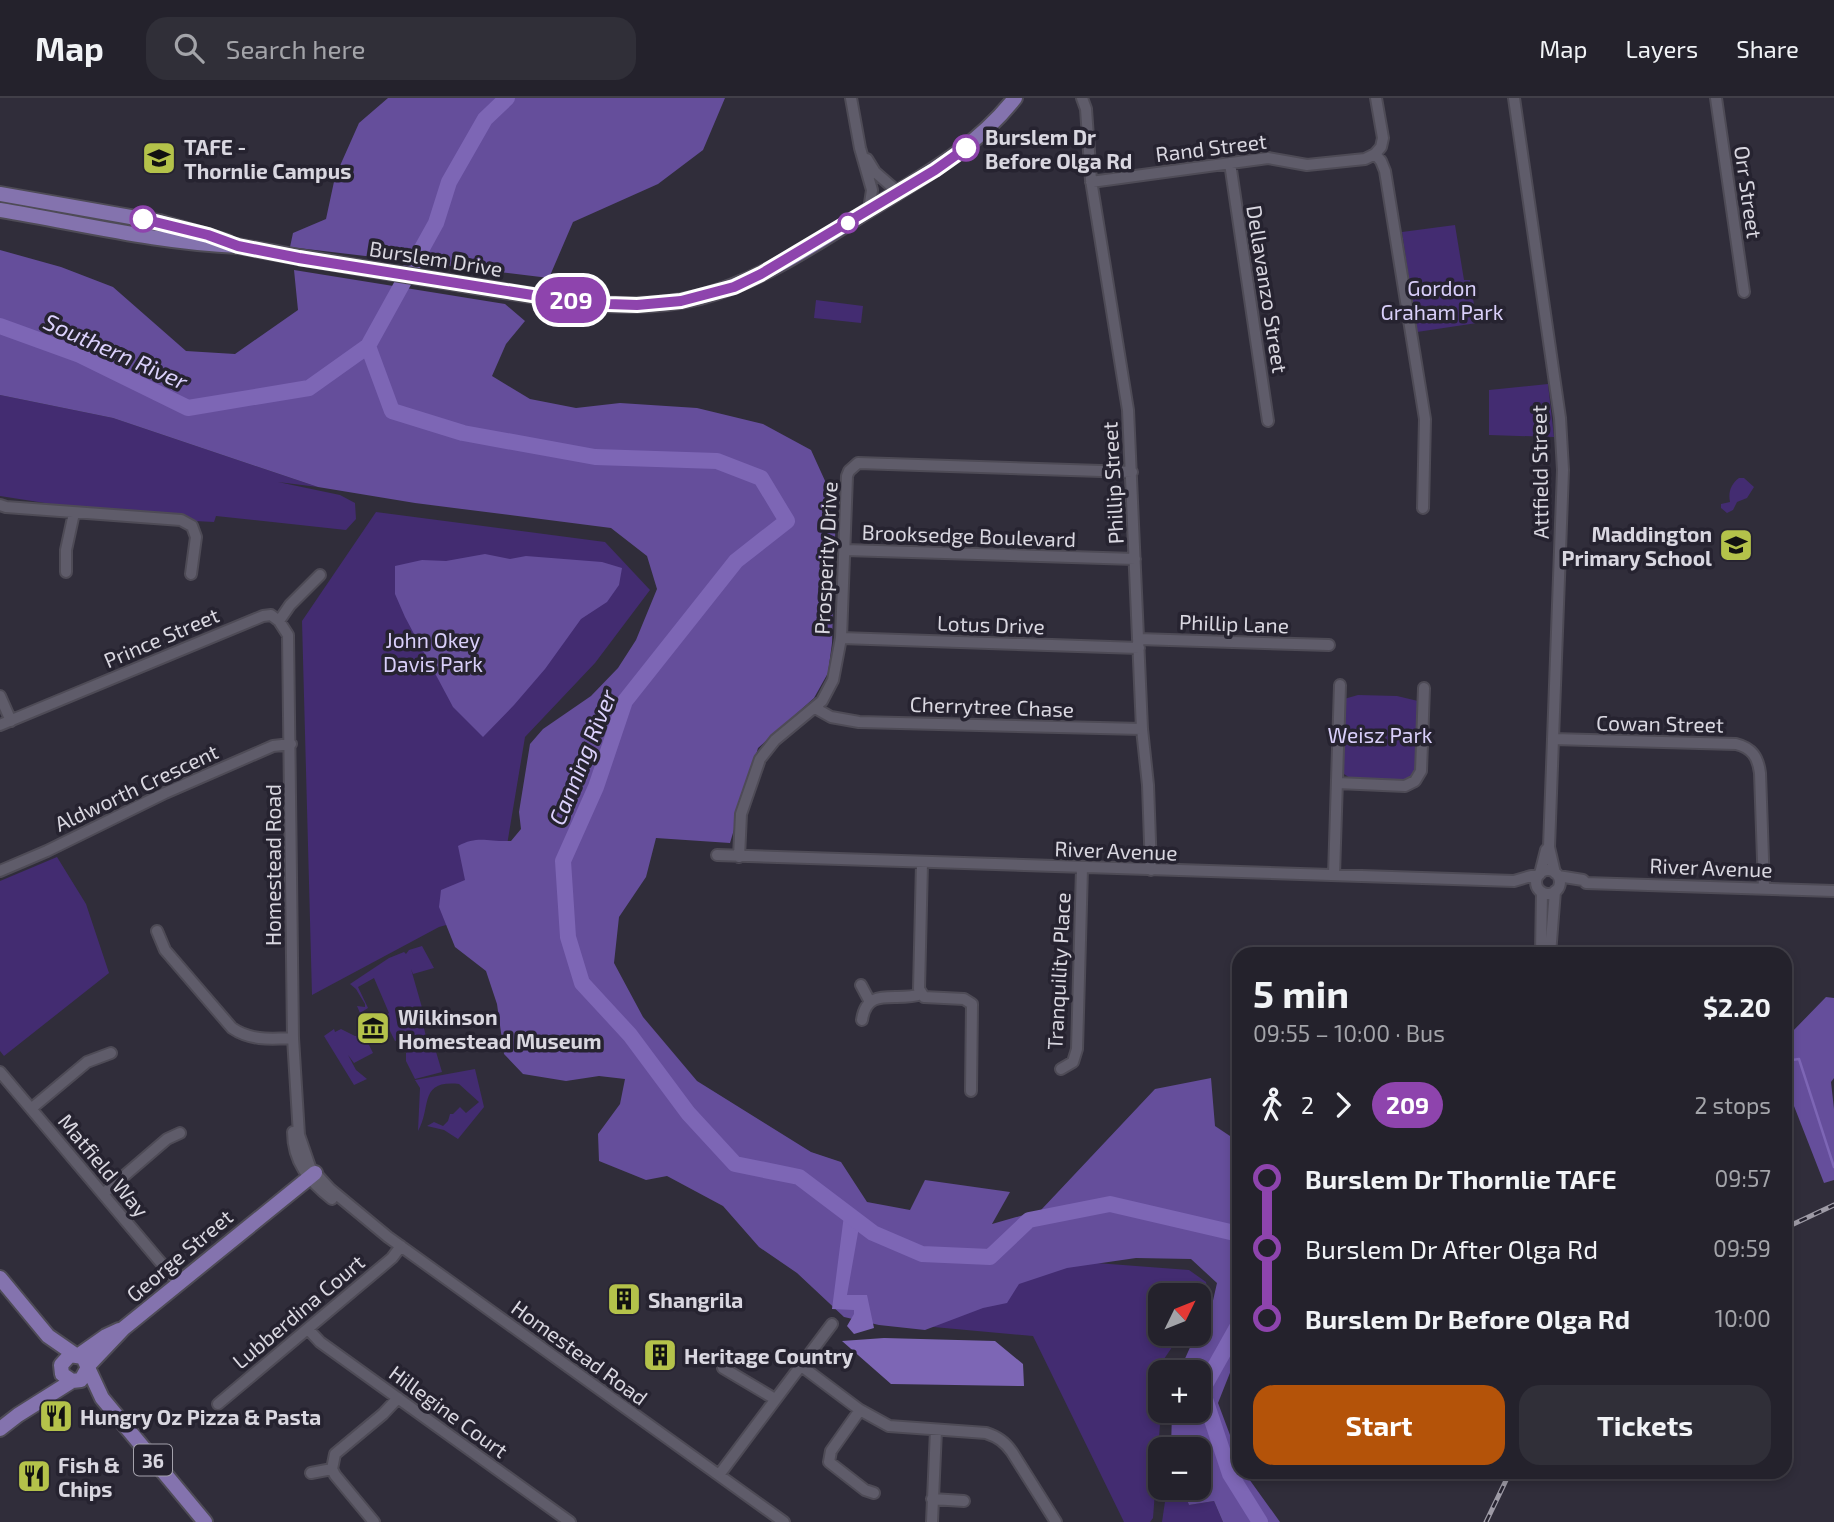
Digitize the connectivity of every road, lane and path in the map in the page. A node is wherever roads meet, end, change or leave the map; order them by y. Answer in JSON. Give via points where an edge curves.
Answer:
{"nodes":[{"id":1,"x":850,"y":98,"type":"edge"},
{"id":2,"x":1007,"y":98,"type":"edge"},
{"id":3,"x":1015,"y":98,"type":"edge"},
{"id":4,"x":1082,"y":98,"type":"edge"},
{"id":5,"x":1376,"y":98,"type":"edge"},
{"id":6,"x":1514,"y":98,"type":"edge"},
{"id":7,"x":1716,"y":98,"type":"edge"},
{"id":8,"x":997,"y":120,"type":"junction"},
{"id":9,"x":860,"y":148,"type":"junction"},
{"id":10,"x":1375,"y":154,"type":"junction"},
{"id":11,"x":1230,"y":163,"type":"junction"},
{"id":12,"x":1091,"y":181,"type":"junction"},
{"id":13,"x":898,"y":192,"type":"junction"},
{"id":14,"x":0,"y":194,"type":"edge"},
{"id":15,"x":0,"y":210,"type":"edge"},
{"id":16,"x":869,"y":210,"type":"junction"},
{"id":17,"x":110,"y":211,"type":"junction"},
{"id":18,"x":107,"y":229,"type":"junction"},
{"id":19,"x":238,"y":246,"type":"junction"},
{"id":20,"x":1744,"y":292,"type":"dead end"},
{"id":21,"x":1268,"y":421,"type":"dead end"},
{"id":22,"x":1132,"y":472,"type":"junction"},
{"id":23,"x":0,"y":505,"type":"edge"},
{"id":24,"x":1423,"y":508,"type":"dead end"},
{"id":25,"x":74,"y":513,"type":"junction"},
{"id":26,"x":845,"y":550,"type":"junction"},
{"id":27,"x":1135,"y":559,"type":"junction"},
{"id":28,"x":66,"y":572,"type":"dead end"},
{"id":29,"x":191,"y":575,"type":"dead end"},
{"id":30,"x":320,"y":575,"type":"dead end"},
{"id":31,"x":279,"y":621,"type":"junction"},
{"id":32,"x":841,"y":638,"type":"junction"},
{"id":33,"x":1138,"y":643,"type":"junction"},
{"id":34,"x":1329,"y":645,"type":"dead end"},
{"id":35,"x":1340,"y":685,"type":"dead end"},
{"id":36,"x":1424,"y":688,"type":"dead end"},
{"id":37,"x":0,"y":696,"type":"edge"},
{"id":38,"x":819,"y":705,"type":"junction"},
{"id":39,"x":5,"y":723,"type":"edge"},
{"id":40,"x":1142,"y":729,"type":"junction"},
{"id":41,"x":1553,"y":739,"type":"junction"},
{"id":42,"x":291,"y":744,"type":"junction"},
{"id":43,"x":1337,"y":783,"type":"junction"},
{"id":44,"x":1549,"y":847,"type":"junction"},
{"id":45,"x":717,"y":856,"type":"dead end"},
{"id":46,"x":739,"y":857,"type":"junction"},
{"id":47,"x":922,"y":863,"type":"junction"},
{"id":48,"x":1082,"y":868,"type":"junction"},
{"id":49,"x":1151,"y":870,"type":"junction"},
{"id":50,"x":0,"y":871,"type":"edge"},
{"id":51,"x":1557,"y":874,"type":"junction"},
{"id":52,"x":1334,"y":875,"type":"junction"},
{"id":53,"x":1539,"y":875,"type":"junction"},
{"id":54,"x":1514,"y":881,"type":"junction"},
{"id":55,"x":1586,"y":883,"type":"junction"},
{"id":56,"x":1764,"y":888,"type":"junction"},
{"id":57,"x":1540,"y":890,"type":"junction"},
{"id":58,"x":1556,"y":890,"type":"junction"},
{"id":59,"x":1834,"y":891,"type":"edge"},
{"id":60,"x":158,"y":931,"type":"dead end"},
{"id":61,"x":1541,"y":947,"type":"edge"},
{"id":62,"x":1551,"y":947,"type":"edge"},
{"id":63,"x":861,"y":985,"type":"dead end"},
{"id":64,"x":921,"y":994,"type":"junction"},
{"id":65,"x":870,"y":1002,"type":"junction"},
{"id":66,"x":862,"y":1020,"type":"dead end"},
{"id":67,"x":293,"y":1038,"type":"junction"},
{"id":68,"x":111,"y":1053,"type":"dead end"},
{"id":69,"x":1060,"y":1069,"type":"dead end"},
{"id":70,"x":0,"y":1072,"type":"edge"},
{"id":71,"x":971,"y":1091,"type":"dead end"},
{"id":72,"x":32,"y":1108,"type":"junction"},
{"id":73,"x":180,"y":1133,"type":"dead end"},
{"id":74,"x":309,"y":1173,"type":"junction"},
{"id":75,"x":103,"y":1194,"type":"junction"},
{"id":76,"x":401,"y":1246,"type":"junction"},
{"id":77,"x":0,"y":1278,"type":"edge"},
{"id":78,"x":178,"y":1283,"type":"junction"},
{"id":79,"x":832,"y":1324,"type":"dead end"},
{"id":80,"x":308,"y":1329,"type":"junction"},
{"id":81,"x":48,"y":1336,"type":"junction"},
{"id":82,"x":82,"y":1361,"type":"junction"},
{"id":83,"x":800,"y":1365,"type":"junction"},
{"id":84,"x":723,"y":1368,"type":"dead end"},
{"id":85,"x":68,"y":1374,"type":"junction"},
{"id":86,"x":102,"y":1398,"type":"junction"},
{"id":87,"x":398,"y":1398,"type":"junction"},
{"id":88,"x":775,"y":1399,"type":"junction"},
{"id":89,"x":218,"y":1404,"type":"dead end"},
{"id":90,"x":860,"y":1410,"type":"junction"},
{"id":91,"x":18,"y":1415,"type":"junction"},
{"id":92,"x":0,"y":1429,"type":"edge"},
{"id":93,"x":936,"y":1430,"type":"junction"},
{"id":94,"x":332,"y":1469,"type":"junction"},
{"id":95,"x":312,"y":1473,"type":"dead end"},
{"id":96,"x":719,"y":1475,"type":"junction"},
{"id":97,"x":874,"y":1493,"type":"dead end"},
{"id":98,"x":932,"y":1500,"type":"junction"},
{"id":99,"x":964,"y":1501,"type":"dead end"},
{"id":100,"x":205,"y":1522,"type":"edge"},
{"id":101,"x":374,"y":1522,"type":"edge"},
{"id":102,"x":570,"y":1522,"type":"edge"},
{"id":103,"x":784,"y":1522,"type":"edge"},
{"id":104,"x":932,"y":1522,"type":"edge"},
{"id":105,"x":1056,"y":1522,"type":"edge"}],
"edges":[{"from":1,"to":9,"type":"street"},
{"from":2,"to":8,"type":"main road","name":"Burslem Drive"},
{"from":3,"to":8,"type":"main road","name":"Burslem Drive"},
{"from":4,"to":12,"type":"street","name":"Phillip Street"},
{"from":5,"to":10,"type":"street","via":[[1383,138]]},
{"from":6,"to":41,"type":"street","name":"Attfield Street","via":[[1560,418],[1563,470]]},
{"from":7,"to":20,"type":"street","name":"Orr Street"},
{"from":8,"to":13,"type":"main road","name":"Burslem Drive","via":[[959,153]]},
{"from":9,"to":13,"type":"street","via":[[875,172]]},
{"from":9,"to":16,"type":"street","via":[[872,190]]},
{"from":10,"to":11,"type":"street","name":"Rand Street","via":[[1307,165],[1268,158]]},
{"from":10,"to":24,"type":"street","via":[[1385,172],[1424,419]]},
{"from":11,"to":12,"type":"street","name":"Rand Street"},
{"from":11,"to":21,"type":"street","name":"Dellavanzo Street"},
{"from":12,"to":22,"type":"street","name":"Phillip Street","via":[[1128,410]]},
{"from":13,"to":16,"type":"main road","name":"Burslem Drive"},
{"from":14,"to":17,"type":"main road","name":"Burslem Drive"},
{"from":15,"to":18,"type":"main road","name":"Burslem Drive"},
{"from":16,"to":19,"type":"main road","name":"Burslem Drive","via":[[734,287],[681,301],[637,305],[457,283]]},
{"from":17,"to":18,"type":"main road"},
{"from":17,"to":19,"type":"main road","name":"Burslem Drive"},
{"from":18,"to":19,"type":"main road","name":"Burslem Drive"},
{"from":22,"to":26,"type":"street","name":"Prosperity Drive","via":[[858,463],[847,476]]},
{"from":22,"to":27,"type":"street","name":"Phillip Street"},
{"from":23,"to":25,"type":"street"},
{"from":25,"to":28,"type":"street"},
{"from":25,"to":29,"type":"street","via":[[181,520],[192,526],[196,537]]},
{"from":26,"to":27,"type":"street","name":"Brooksedge Boulevard"},
{"from":26,"to":32,"type":"street","name":"Prosperity Drive"},
{"from":27,"to":33,"type":"street","name":"Phillip Street"},
{"from":30,"to":31,"type":"street"},
{"from":31,"to":39,"type":"street","name":"Prince Street","via":[[263,615]]},
{"from":31,"to":42,"type":"street","name":"Homestead Road","via":[[288,635]]},
{"from":32,"to":33,"type":"street","name":"Lotus Drive"},
{"from":32,"to":38,"type":"street","name":"Prosperity Drive","via":[[833,680]]},
{"from":33,"to":34,"type":"street","name":"Phillip Lane"},
{"from":33,"to":40,"type":"street","name":"Phillip Street"},
{"from":35,"to":43,"type":"street"},
{"from":36,"to":43,"type":"street","via":[[1421,771],[1415,781],[1405,786]]},
{"from":37,"to":39,"type":"street"},
{"from":38,"to":40,"type":"street","name":"Cherrytree Chase","via":[[859,722]]},
{"from":38,"to":46,"type":"street","name":"Prosperity Drive","via":[[775,740],[760,759],[741,814]]},
{"from":40,"to":49,"type":"street","name":"Phillip Street"},
{"from":41,"to":44,"type":"street","name":"Attfield Street"},
{"from":41,"to":56,"type":"street","name":"Cowan Street","via":[[1745,746],[1756,757],[1760,773]]},
{"from":42,"to":50,"type":"street","name":"Aldworth Crescent","via":[[273,746],[165,793]]},
{"from":42,"to":67,"type":"street","name":"Homestead Road"},
{"from":43,"to":52,"type":"street"},
{"from":44,"to":51,"type":"street","name":"Attfield Street"},
{"from":44,"to":53,"type":"street","name":"Attfield Street"},
{"from":45,"to":46,"type":"street","name":"River Avenue"},
{"from":46,"to":47,"type":"street","name":"River Avenue"},
{"from":47,"to":48,"type":"street","name":"River Avenue"},
{"from":47,"to":64,"type":"street"},
{"from":48,"to":49,"type":"street","name":"River Avenue"},
{"from":48,"to":69,"type":"street","name":"Tranquility Place","via":[[1077,1049],[1073,1062]]},
{"from":49,"to":52,"type":"street","name":"River Avenue"},
{"from":51,"to":53,"type":"street","via":[[1549,870]]},
{"from":51,"to":55,"type":"street","name":"River Avenue"},
{"from":51,"to":58,"type":"street","via":[[1560,883]]},
{"from":52,"to":54,"type":"street","name":"River Avenue"},
{"from":53,"to":54,"type":"street","name":"River Avenue"},
{"from":53,"to":57,"type":"street","via":[[1536,883]]},
{"from":54,"to":57,"type":"street","name":"River Avenue"},
{"from":55,"to":56,"type":"street","name":"River Avenue"},
{"from":55,"to":58,"type":"street","name":"River Avenue"},
{"from":56,"to":59,"type":"street","name":"River Avenue"},
{"from":57,"to":58,"type":"street","via":[[1549,894]]},
{"from":57,"to":61,"type":"street"},
{"from":58,"to":62,"type":"street"},
{"from":60,"to":67,"type":"street","via":[[165,950],[232,1028],[257,1038]]},
{"from":63,"to":65,"type":"street"},
{"from":64,"to":65,"type":"street","via":[[879,997]]},
{"from":64,"to":71,"type":"street","via":[[972,1004]]},
{"from":65,"to":66,"type":"street"},
{"from":67,"to":74,"type":"street","name":"Homestead Road","via":[[297,1112],[293,1135],[295,1149]]},
{"from":68,"to":72,"type":"street","via":[[87,1062]]},
{"from":70,"to":72,"type":"street","name":"Matfield Way"},
{"from":72,"to":75,"type":"street","name":"Matfield Way"},
{"from":73,"to":75,"type":"street"},
{"from":74,"to":76,"type":"street","name":"Homestead Road"},
{"from":74,"to":78,"type":"main road","name":"George Street"},
{"from":75,"to":78,"type":"street","name":"Matfield Way"},
{"from":76,"to":80,"type":"street","name":"Lubberdina Court"},
{"from":76,"to":96,"type":"street","name":"Homestead Road"},
{"from":77,"to":81,"type":"main road","number":"36"},
{"from":78,"to":82,"type":"main road","name":"George Street"},
{"from":79,"to":83,"type":"street"},
{"from":80,"to":87,"type":"street","name":"Hillegine Court"},
{"from":80,"to":89,"type":"street","name":"Lubberdina Court"},
{"from":81,"to":82,"type":"main road","number":"36"},
{"from":81,"to":85,"type":"main road","number":"36"},
{"from":82,"to":85,"type":"main road","via":[[84,1377]]},
{"from":82,"to":85,"type":"main road","via":[[66,1357]]},
{"from":82,"to":86,"type":"main road","number":"36"},
{"from":83,"to":88,"type":"street"},
{"from":83,"to":90,"type":"street"},
{"from":84,"to":88,"type":"street"},
{"from":85,"to":86,"type":"main road","number":"36"},
{"from":85,"to":91,"type":"main road"},
{"from":85,"to":91,"type":"main road"},
{"from":86,"to":100,"type":"main road","number":"36"},
{"from":87,"to":94,"type":"street","via":[[335,1454]]},
{"from":87,"to":102,"type":"street","name":"Hillegine Court"},
{"from":88,"to":96,"type":"street"},
{"from":90,"to":93,"type":"street","via":[[889,1426]]},
{"from":90,"to":97,"type":"street","via":[[831,1451],[829,1462]]},
{"from":91,"to":92,"type":"main road"},
{"from":93,"to":98,"type":"street"},
{"from":93,"to":105,"type":"street","via":[[986,1433],[1005,1442]]},
{"from":94,"to":95,"type":"street"},
{"from":94,"to":101,"type":"street"},
{"from":96,"to":103,"type":"street","name":"Homestead Road"},
{"from":98,"to":99,"type":"street"},
{"from":98,"to":104,"type":"street"}]}
